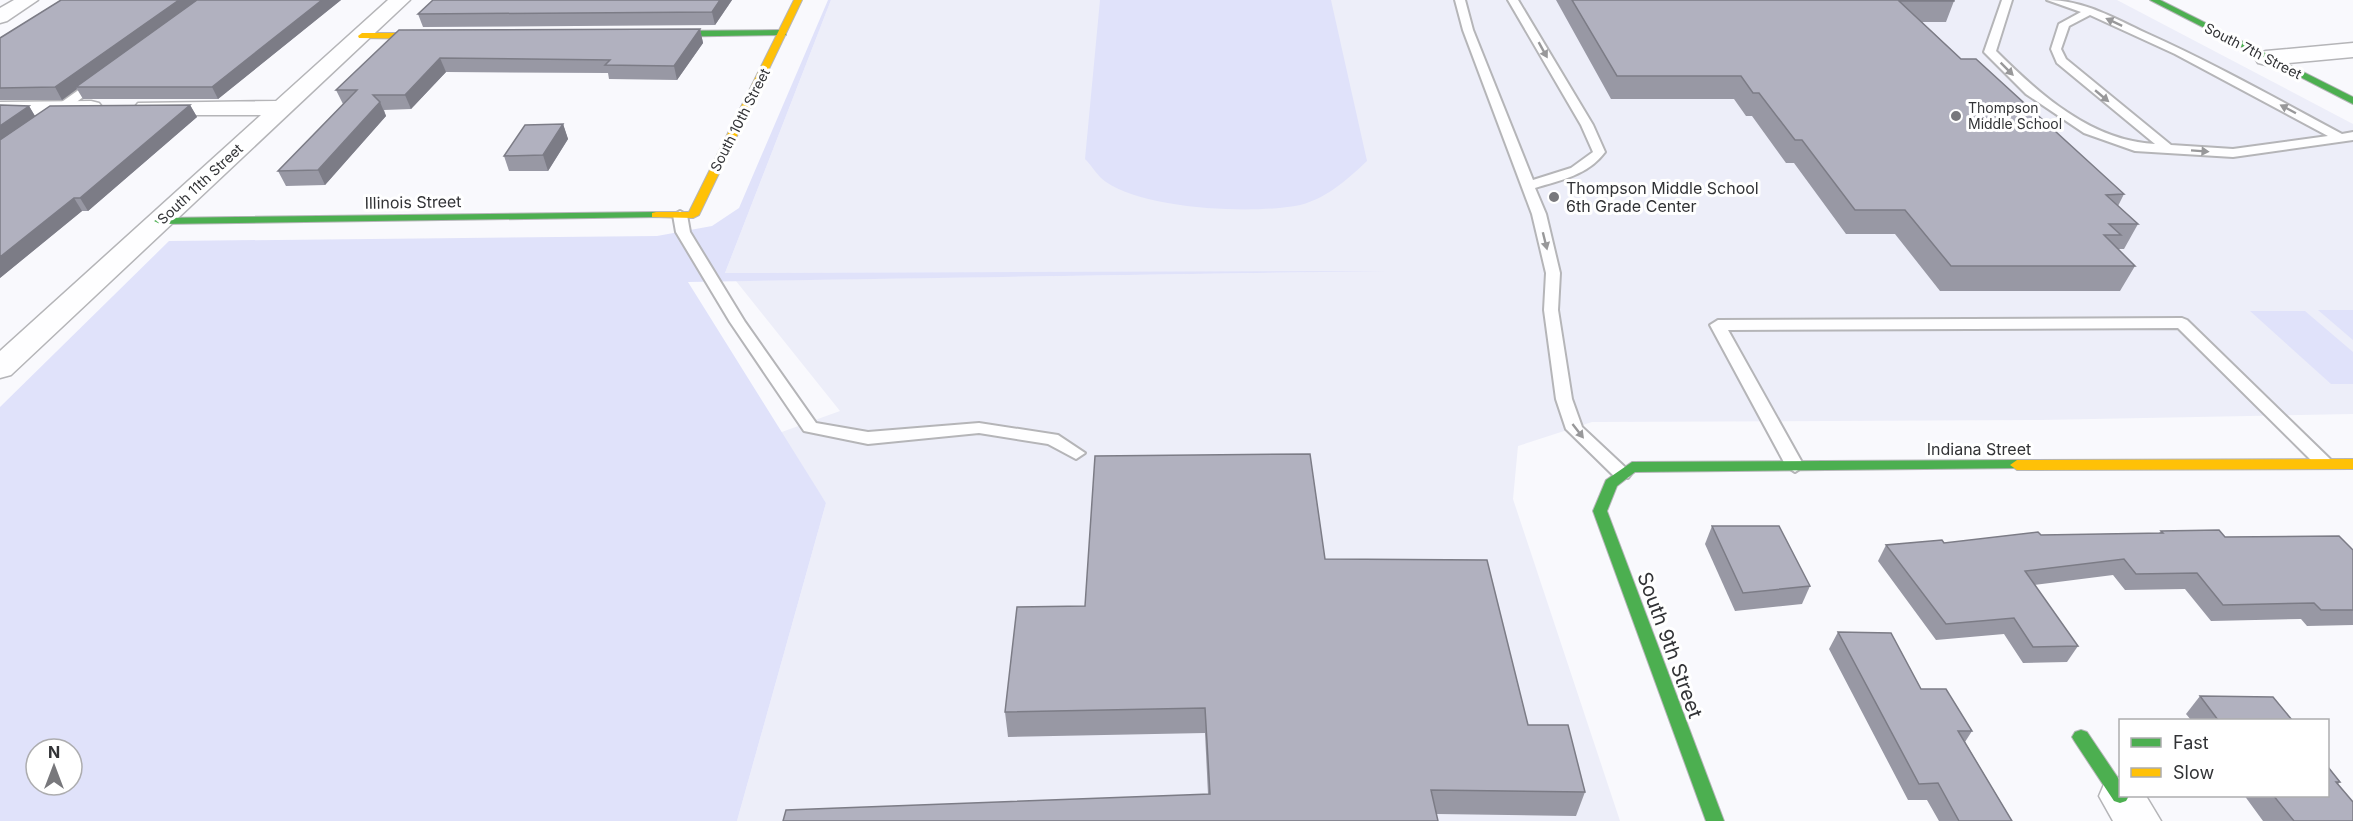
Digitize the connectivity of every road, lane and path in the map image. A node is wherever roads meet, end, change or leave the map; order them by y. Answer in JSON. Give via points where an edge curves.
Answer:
{"nodes":[{"id":1,"x":28,"y":0,"type":"edge"},
{"id":2,"x":400,"y":0,"type":"edge"},
{"id":3,"x":798,"y":0,"type":"edge"},
{"id":4,"x":1460,"y":0,"type":"edge"},
{"id":5,"x":1513,"y":0,"type":"edge"},
{"id":6,"x":2007,"y":0,"type":"edge"},
{"id":7,"x":2052,"y":0,"type":"edge"},
{"id":8,"x":2154,"y":0,"type":"edge"},
{"id":9,"x":2090,"y":11,"type":"junction"},
{"id":10,"x":0,"y":17,"type":"edge"},
{"id":11,"x":783,"y":33,"type":"junction"},
{"id":12,"x":643,"y":34,"type":"edge"},
{"id":13,"x":362,"y":36,"type":"junction"},
{"id":14,"x":456,"y":36,"type":"edge"},
{"id":15,"x":2353,"y":50,"type":"edge"},
{"id":16,"x":2266,"y":58,"type":"junction"},
{"id":17,"x":107,"y":75,"type":"edge"},
{"id":18,"x":2353,"y":101,"type":"edge"},
{"id":19,"x":282,"y":108,"type":"junction"},
{"id":20,"x":0,"y":109,"type":"edge"},
{"id":21,"x":51,"y":115,"type":"junction"},
{"id":22,"x":2353,"y":136,"type":"edge"},
{"id":23,"x":2339,"y":137,"type":"junction"},
{"id":24,"x":2353,"y":147,"type":"edge"},
{"id":25,"x":2168,"y":149,"type":"junction"},
{"id":26,"x":1528,"y":186,"type":"junction"},
{"id":27,"x":673,"y":216,"type":"junction"},
{"id":28,"x":160,"y":221,"type":"junction"},
{"id":29,"x":0,"y":368,"type":"edge"},
{"id":30,"x":1076,"y":453,"type":"dead end"},
{"id":31,"x":2325,"y":464,"type":"junction"},
{"id":32,"x":2353,"y":464,"type":"edge"},
{"id":33,"x":1796,"y":466,"type":"junction"},
{"id":34,"x":1617,"y":479,"type":"junction"},
{"id":35,"x":2081,"y":737,"type":"dead end"},
{"id":36,"x":2119,"y":792,"type":"edge"},
{"id":37,"x":2122,"y":797,"type":"edge"},
{"id":38,"x":1715,"y":821,"type":"edge"},
{"id":39,"x":2138,"y":821,"type":"edge"}],
"edges":[{"from":1,"to":10,"type":"street"},
{"from":2,"to":13,"type":"street","name":"South 11th Street"},
{"from":3,"to":11,"type":"street","name":"South 10th Street"},
{"from":4,"to":26,"type":"lane"},
{"from":5,"to":26,"type":"lane","one_way":true,"via":[[1599,152],[1592,161],[1569,173]]},
{"from":6,"to":25,"type":"lane","one_way":true,"via":[[1990,52],[2030,92],[2088,130],[2134,147]]},
{"from":7,"to":9,"type":"lane"},
{"from":8,"to":16,"type":"street","name":"South 7th Street"},
{"from":23,"to":9,"type":"lane","one_way":true,"via":[[2179,52]]},
{"from":9,"to":25,"type":"lane","one_way":true,"via":[[2064,24],[2056,49],[2061,61]]},
{"from":11,"to":12,"type":"street"},
{"from":11,"to":27,"type":"street","name":"South 10th Street","via":[[693,215]]},
{"from":13,"to":14,"type":"street"},
{"from":13,"to":19,"type":"street","name":"South 11th Street"},
{"from":15,"to":16,"type":"street"},
{"from":16,"to":18,"type":"street","name":"South 7th Street"},
{"from":17,"to":21,"type":"lane"},
{"from":19,"to":21,"type":"street"},
{"from":19,"to":28,"type":"street","name":"South 11th Street"},
{"from":20,"to":21,"type":"street"},
{"from":22,"to":23,"type":"lane"},
{"from":23,"to":24,"type":"lane"},
{"from":25,"to":23,"type":"lane","one_way":true,"via":[[2233,153]]},
{"from":26,"to":34,"type":"lane","one_way":true,"via":[[1553,273],[1551,310],[1564,399],[1574,429]]},
{"from":27,"to":28,"type":"street","name":"Illinois Street"},
{"from":27,"to":30,"type":"lane","via":[[738,322],[810,427],[868,438],[979,429],[1052,439]]},
{"from":28,"to":29,"type":"street","name":"South 11th Street"},
{"from":31,"to":32,"type":"street","name":"Indiana Street"},
{"from":31,"to":33,"type":"street","name":"Indiana Street"},
{"from":31,"to":33,"type":"lane","via":[[2182,323],[1718,325]]},
{"from":33,"to":34,"type":"street","name":"Indiana Street","via":[[1632,467]]},
{"from":34,"to":38,"type":"street","name":"South 9th Street","via":[[1600,511]]},
{"from":35,"to":36,"type":"street"},
{"from":37,"to":39,"type":"street"}]}
